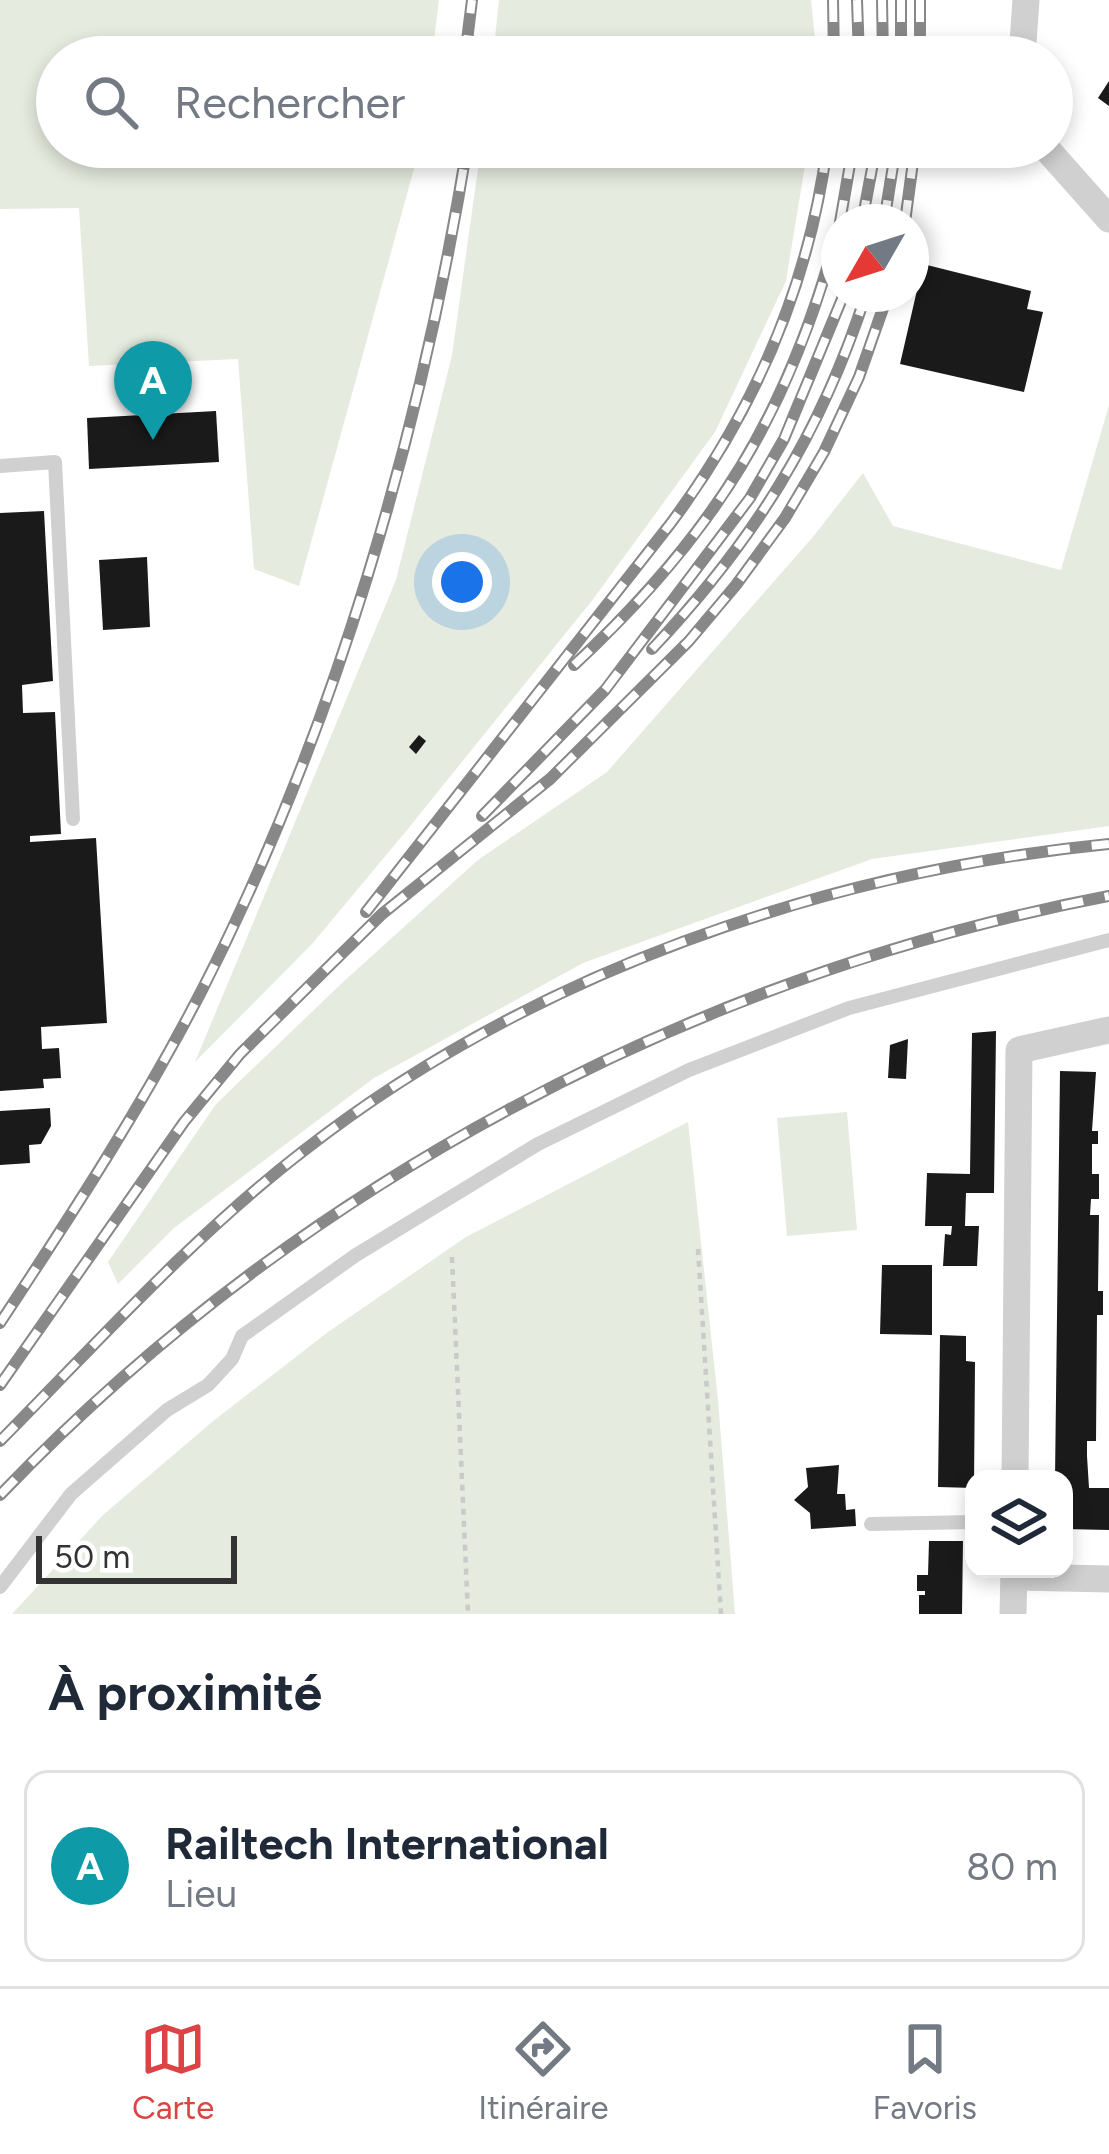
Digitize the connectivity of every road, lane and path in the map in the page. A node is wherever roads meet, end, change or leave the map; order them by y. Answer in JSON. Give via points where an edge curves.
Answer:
{"nodes":[{"id":1,"x":1026,"y":0,"type":"edge"},
{"id":2,"x":1023,"y":36,"type":"edge"},
{"id":3,"x":1064,"y":168,"type":"edge"},
{"id":4,"x":1109,"y":219,"type":"edge"},
{"id":5,"x":0,"y":466,"type":"edge"},
{"id":6,"x":73,"y":819,"type":"dead end"},
{"id":7,"x":1109,"y":940,"type":"edge"},
{"id":8,"x":1109,"y":1030,"type":"edge"},
{"id":9,"x":698,"y":1249,"type":"dead end"},
{"id":10,"x":452,"y":1257,"type":"dead end"},
{"id":11,"x":1015,"y":1470,"type":"edge"},
{"id":12,"x":965,"y":1522,"type":"edge"},
{"id":13,"x":871,"y":1524,"type":"dead end"},
{"id":14,"x":1073,"y":1577,"type":"edge"},
{"id":15,"x":1014,"y":1578,"type":"edge"},
{"id":16,"x":1109,"y":1579,"type":"edge"},
{"id":17,"x":0,"y":1587,"type":"edge"},
{"id":18,"x":468,"y":1614,"type":"edge"},
{"id":19,"x":721,"y":1614,"type":"edge"},
{"id":20,"x":1013,"y":1614,"type":"edge"}],
"edges":[{"from":1,"to":2,"type":"street"},
{"from":3,"to":4,"type":"street"},
{"from":5,"to":6,"type":"lane","via":[[56,461]]},
{"from":7,"to":17,"type":"lane","via":[[849,1008],[689,1070],[538,1144],[242,1336],[208,1385],[71,1494]]},
{"from":8,"to":11,"type":"street","via":[[1019,1051]]},
{"from":9,"to":19,"type":"path"},
{"from":10,"to":18,"type":"path"},
{"from":12,"to":13,"type":"lane"},
{"from":14,"to":16,"type":"street"},
{"from":15,"to":20,"type":"street"}]}
